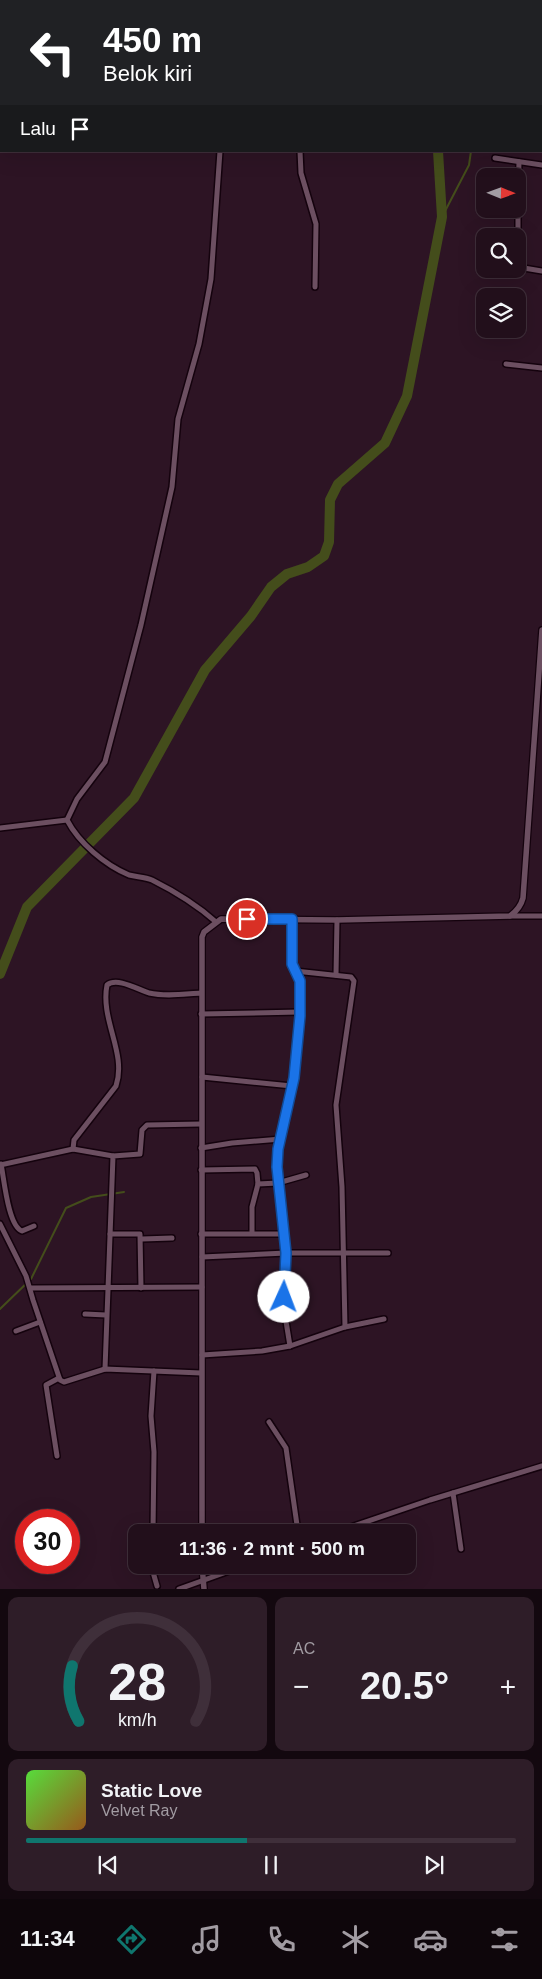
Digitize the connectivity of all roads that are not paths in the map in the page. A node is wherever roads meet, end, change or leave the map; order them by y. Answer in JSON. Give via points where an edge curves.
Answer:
{"nodes":[{"id":1,"x":220,"y":152,"type":"edge"},
{"id":2,"x":300,"y":152,"type":"edge"},
{"id":3,"x":496,"y":158,"type":"dead end"},
{"id":4,"x":519,"y":162,"type":"junction"},
{"id":5,"x":542,"y":165,"type":"edge"},
{"id":6,"x":519,"y":168,"type":"edge"},
{"id":7,"x":526,"y":268,"type":"edge"},
{"id":8,"x":542,"y":271,"type":"edge"},
{"id":9,"x":314,"y":287,"type":"dead end"},
{"id":10,"x":506,"y":364,"type":"dead end"},
{"id":11,"x":542,"y":368,"type":"edge"},
{"id":12,"x":542,"y":630,"type":"edge"},
{"id":13,"x":67,"y":820,"type":"junction"},
{"id":14,"x":0,"y":828,"type":"edge"},
{"id":15,"x":510,"y":916,"type":"junction"},
{"id":16,"x":542,"y":916,"type":"edge"},
{"id":17,"x":292,"y":919,"type":"junction"},
{"id":18,"x":337,"y":920,"type":"junction"},
{"id":19,"x":216,"y":922,"type":"junction"},
{"id":20,"x":295,"y":971,"type":"junction"},
{"id":21,"x":336,"y":975,"type":"junction"},
{"id":22,"x":201,"y":994,"type":"junction"},
{"id":23,"x":300,"y":1012,"type":"junction"},
{"id":24,"x":201,"y":1014,"type":"junction"},
{"id":25,"x":202,"y":1077,"type":"junction"},
{"id":26,"x":292,"y":1086,"type":"junction"},
{"id":27,"x":201,"y":1124,"type":"junction"},
{"id":28,"x":280,"y":1140,"type":"junction"},
{"id":29,"x":201,"y":1148,"type":"junction"},
{"id":30,"x":72,"y":1150,"type":"junction"},
{"id":31,"x":113,"y":1156,"type":"junction"},
{"id":32,"x":0,"y":1165,"type":"edge"},
{"id":33,"x":201,"y":1170,"type":"junction"},
{"id":34,"x":306,"y":1175,"type":"dead end"},
{"id":35,"x":278,"y":1183,"type":"junction"},
{"id":36,"x":258,"y":1184,"type":"junction"},
{"id":37,"x":0,"y":1224,"type":"edge"},
{"id":38,"x":34,"y":1226,"type":"dead end"},
{"id":39,"x":252,"y":1233,"type":"junction"},
{"id":40,"x":110,"y":1234,"type":"junction"},
{"id":41,"x":201,"y":1234,"type":"junction"},
{"id":42,"x":284,"y":1234,"type":"junction"},
{"id":43,"x":172,"y":1238,"type":"dead end"},
{"id":44,"x":142,"y":1239,"type":"junction"},
{"id":45,"x":286,"y":1253,"type":"junction"},
{"id":46,"x":343,"y":1253,"type":"junction"},
{"id":47,"x":388,"y":1253,"type":"dead end"},
{"id":48,"x":202,"y":1257,"type":"junction"},
{"id":49,"x":30,"y":1286,"type":"junction"},
{"id":50,"x":107,"y":1287,"type":"junction"},
{"id":51,"x":141,"y":1288,"type":"junction"},
{"id":52,"x":202,"y":1288,"type":"junction"},
{"id":53,"x":85,"y":1314,"type":"dead end"},
{"id":54,"x":106,"y":1315,"type":"junction"},
{"id":55,"x":384,"y":1319,"type":"dead end"},
{"id":56,"x":40,"y":1322,"type":"junction"},
{"id":57,"x":345,"y":1328,"type":"junction"},
{"id":58,"x":16,"y":1331,"type":"dead end"},
{"id":59,"x":290,"y":1346,"type":"junction"},
{"id":60,"x":202,"y":1356,"type":"junction"},
{"id":61,"x":105,"y":1369,"type":"junction"},
{"id":62,"x":154,"y":1371,"type":"junction"},
{"id":63,"x":201,"y":1373,"type":"junction"},
{"id":64,"x":59,"y":1378,"type":"junction"},
{"id":65,"x":269,"y":1422,"type":"dead end"},
{"id":66,"x":56,"y":1456,"type":"dead end"},
{"id":67,"x":542,"y":1466,"type":"edge"},
{"id":68,"x":453,"y":1493,"type":"junction"},
{"id":69,"x":153,"y":1524,"type":"edge"},
{"id":70,"x":202,"y":1524,"type":"edge"},
{"id":71,"x":297,"y":1524,"type":"edge"},
{"id":72,"x":360,"y":1524,"type":"edge"},
{"id":73,"x":461,"y":1549,"type":"dead end"},
{"id":74,"x":154,"y":1574,"type":"edge"},
{"id":75,"x":203,"y":1574,"type":"edge"},
{"id":76,"x":222,"y":1574,"type":"edge"},
{"id":77,"x":203,"y":1581,"type":"junction"},
{"id":78,"x":157,"y":1586,"type":"dead end"},
{"id":79,"x":179,"y":1589,"type":"edge"},
{"id":80,"x":204,"y":1589,"type":"edge"}],
"edges":[{"from":1,"to":13,"type":"street","via":[[210,279],[198,344],[178,419],[172,487],[141,624],[105,762],[77,799]]},
{"from":2,"to":9,"type":"street","via":[[301,173],[316,224]]},
{"from":3,"to":4,"type":"street"},
{"from":4,"to":5,"type":"street"},
{"from":4,"to":6,"type":"street"},
{"from":7,"to":8,"type":"street"},
{"from":10,"to":11,"type":"street"},
{"from":12,"to":15,"type":"street","via":[[523,898],[520,907]]},
{"from":13,"to":14,"type":"street"},
{"from":13,"to":19,"type":"street","via":[[77,836],[100,857],[121,871],[149,879],[171,891]]},
{"from":15,"to":16,"type":"street"},
{"from":15,"to":18,"type":"street"},
{"from":17,"to":18,"type":"street"},
{"from":17,"to":19,"type":"street","via":[[221,919]]},
{"from":17,"to":20,"type":"street","via":[[291,955]]},
{"from":18,"to":21,"type":"street"},
{"from":19,"to":22,"type":"street","via":[[202,937]]},
{"from":20,"to":21,"type":"street"},
{"from":20,"to":23,"type":"street","via":[[300,981]]},
{"from":21,"to":46,"type":"street","via":[[351,976],[354,981],[336,1098]]},
{"from":22,"to":24,"type":"street"},
{"from":22,"to":30,"type":"street","via":[[151,993],[112,982],[107,986],[105,1003],[118,1061],[118,1080],[74,1140]]},
{"from":23,"to":24,"type":"street"},
{"from":23,"to":26,"type":"street"},
{"from":24,"to":25,"type":"street"},
{"from":25,"to":26,"type":"street"},
{"from":25,"to":27,"type":"street"},
{"from":26,"to":28,"type":"street"},
{"from":27,"to":29,"type":"street"},
{"from":27,"to":31,"type":"street","via":[[146,1125],[142,1130],[140,1154]]},
{"from":28,"to":29,"type":"street"},
{"from":28,"to":35,"type":"street"},
{"from":29,"to":33,"type":"street"},
{"from":30,"to":31,"type":"street"},
{"from":30,"to":32,"type":"street"},
{"from":31,"to":40,"type":"street"},
{"from":32,"to":38,"type":"street","via":[[16,1227],[22,1231]]},
{"from":33,"to":36,"type":"street","via":[[255,1170]]},
{"from":33,"to":41,"type":"street"},
{"from":34,"to":35,"type":"street"},
{"from":35,"to":36,"type":"street"},
{"from":35,"to":42,"type":"street"},
{"from":36,"to":39,"type":"street","via":[[252,1207]]},
{"from":37,"to":49,"type":"street"},
{"from":39,"to":41,"type":"street"},
{"from":39,"to":42,"type":"street"},
{"from":40,"to":44,"type":"street","via":[[139,1234]]},
{"from":40,"to":50,"type":"street"},
{"from":41,"to":48,"type":"street"},
{"from":42,"to":45,"type":"street"},
{"from":43,"to":44,"type":"street"},
{"from":44,"to":51,"type":"street"},
{"from":45,"to":46,"type":"street"},
{"from":45,"to":48,"type":"street"},
{"from":45,"to":59,"type":"street","via":[[284,1309]]},
{"from":46,"to":47,"type":"street"},
{"from":46,"to":57,"type":"street"},
{"from":48,"to":52,"type":"street"},
{"from":49,"to":50,"type":"street"},
{"from":49,"to":56,"type":"street"},
{"from":50,"to":51,"type":"street"},
{"from":50,"to":54,"type":"street"},
{"from":51,"to":52,"type":"street"},
{"from":52,"to":60,"type":"street"},
{"from":53,"to":54,"type":"street"},
{"from":54,"to":61,"type":"street"},
{"from":55,"to":57,"type":"street"},
{"from":56,"to":58,"type":"street"},
{"from":56,"to":64,"type":"street"},
{"from":57,"to":59,"type":"street"},
{"from":59,"to":60,"type":"street"},
{"from":60,"to":63,"type":"street"},
{"from":61,"to":62,"type":"street"},
{"from":61,"to":64,"type":"street","via":[[64,1382]]},
{"from":62,"to":63,"type":"street"},
{"from":62,"to":69,"type":"street","via":[[151,1416]]},
{"from":63,"to":70,"type":"street"},
{"from":64,"to":66,"type":"street","via":[[46,1385]]},
{"from":65,"to":71,"type":"street","via":[[286,1448]]},
{"from":67,"to":68,"type":"street"},
{"from":68,"to":72,"type":"street"},
{"from":68,"to":73,"type":"street"},
{"from":74,"to":78,"type":"street"},
{"from":75,"to":77,"type":"street"},
{"from":76,"to":77,"type":"street"},
{"from":77,"to":79,"type":"street"},
{"from":77,"to":80,"type":"street"}]}
